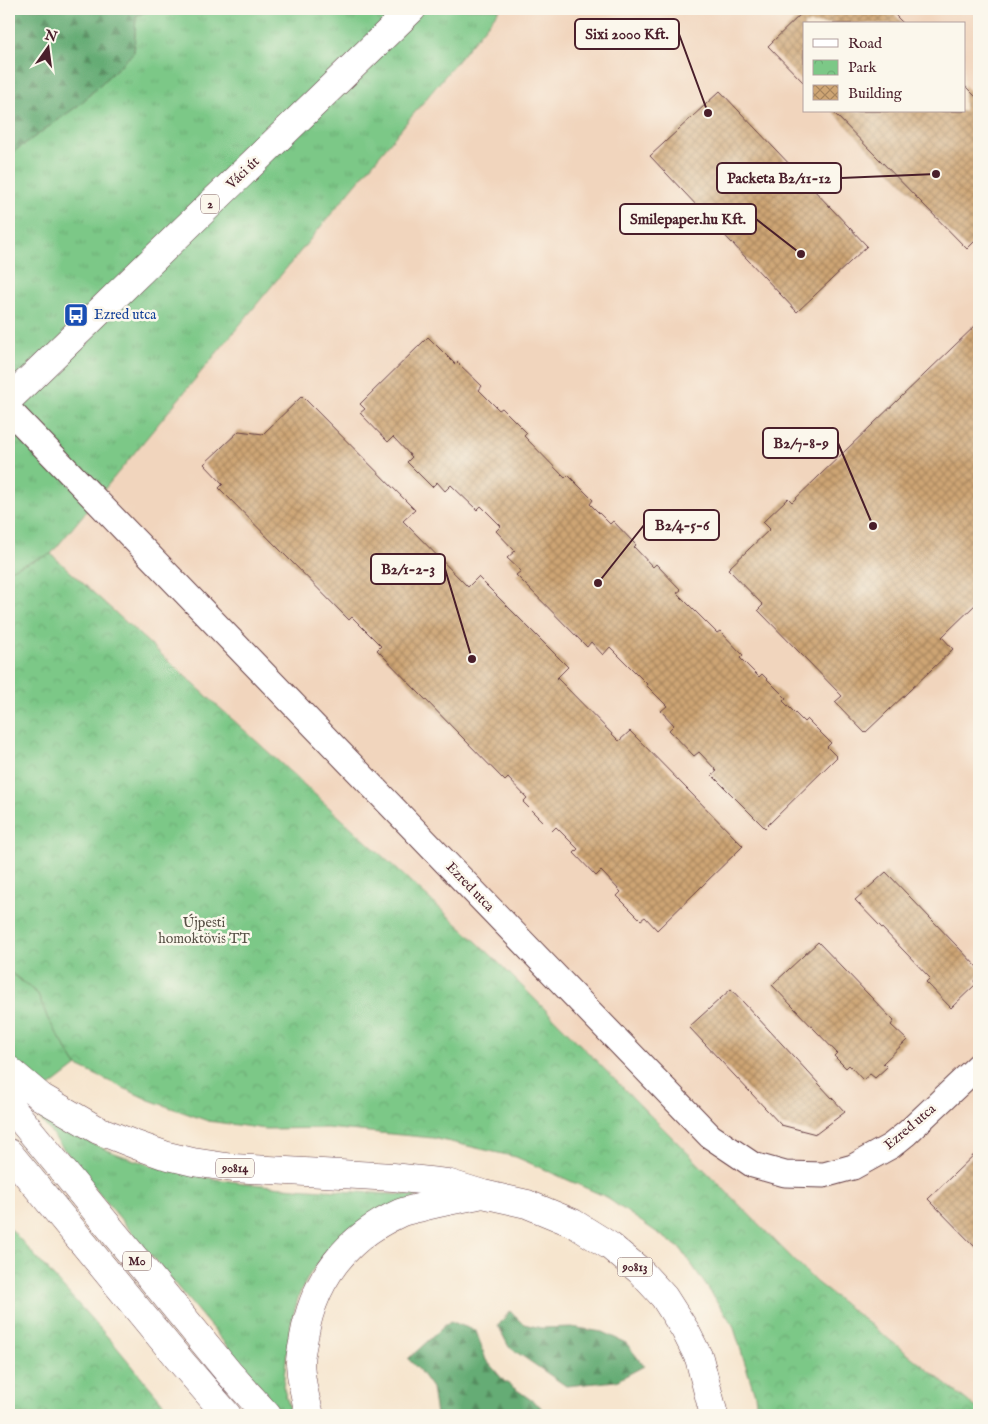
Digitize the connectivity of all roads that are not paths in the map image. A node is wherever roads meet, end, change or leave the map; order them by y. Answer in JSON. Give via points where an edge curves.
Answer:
{"nodes":[{"id":1,"x":412,"y":9,"type":"edge"},
{"id":2,"x":9,"y":400,"type":"edge"},
{"id":3,"x":9,"y":410,"type":"edge"},
{"id":4,"x":979,"y":1065,"type":"edge"},
{"id":5,"x":9,"y":1070,"type":"edge"},
{"id":6,"x":9,"y":1105,"type":"edge"},
{"id":7,"x":9,"y":1153,"type":"edge"},
{"id":8,"x":483,"y":1194,"type":"junction"},
{"id":9,"x":176,"y":1357,"type":"junction"},
{"id":10,"x":213,"y":1415,"type":"edge"},
{"id":11,"x":227,"y":1415,"type":"edge"},
{"id":12,"x":267,"y":1415,"type":"edge"},
{"id":13,"x":310,"y":1415,"type":"edge"},
{"id":14,"x":714,"y":1415,"type":"edge"}],
"edges":[{"from":1,"to":2,"type":"main road","name":"Váci út","number":"2"},
{"from":3,"to":4,"type":"street","name":"Ezred utca","via":[[710,1136],[753,1164],[785,1174],[824,1175],[854,1167],[891,1146]]},
{"from":5,"to":8,"type":"main road","number":"90814","via":[[41,1097],[98,1130],[164,1155],[233,1168],[447,1183]]},
{"from":6,"to":12,"type":"main road","number":"M0"},
{"from":7,"to":9,"type":"main road","number":"M0"},
{"from":8,"to":13,"type":"main road","number":"90813","via":[[402,1213],[367,1231],[345,1250],[315,1295],[305,1329],[300,1362]]},
{"from":8,"to":14,"type":"main road","number":"90813","via":[[527,1204],[573,1223],[610,1246],[639,1270],[664,1298],[685,1330],[699,1358]]},
{"from":9,"to":10,"type":"main road"},
{"from":9,"to":11,"type":"main road","number":"M0"}]}
